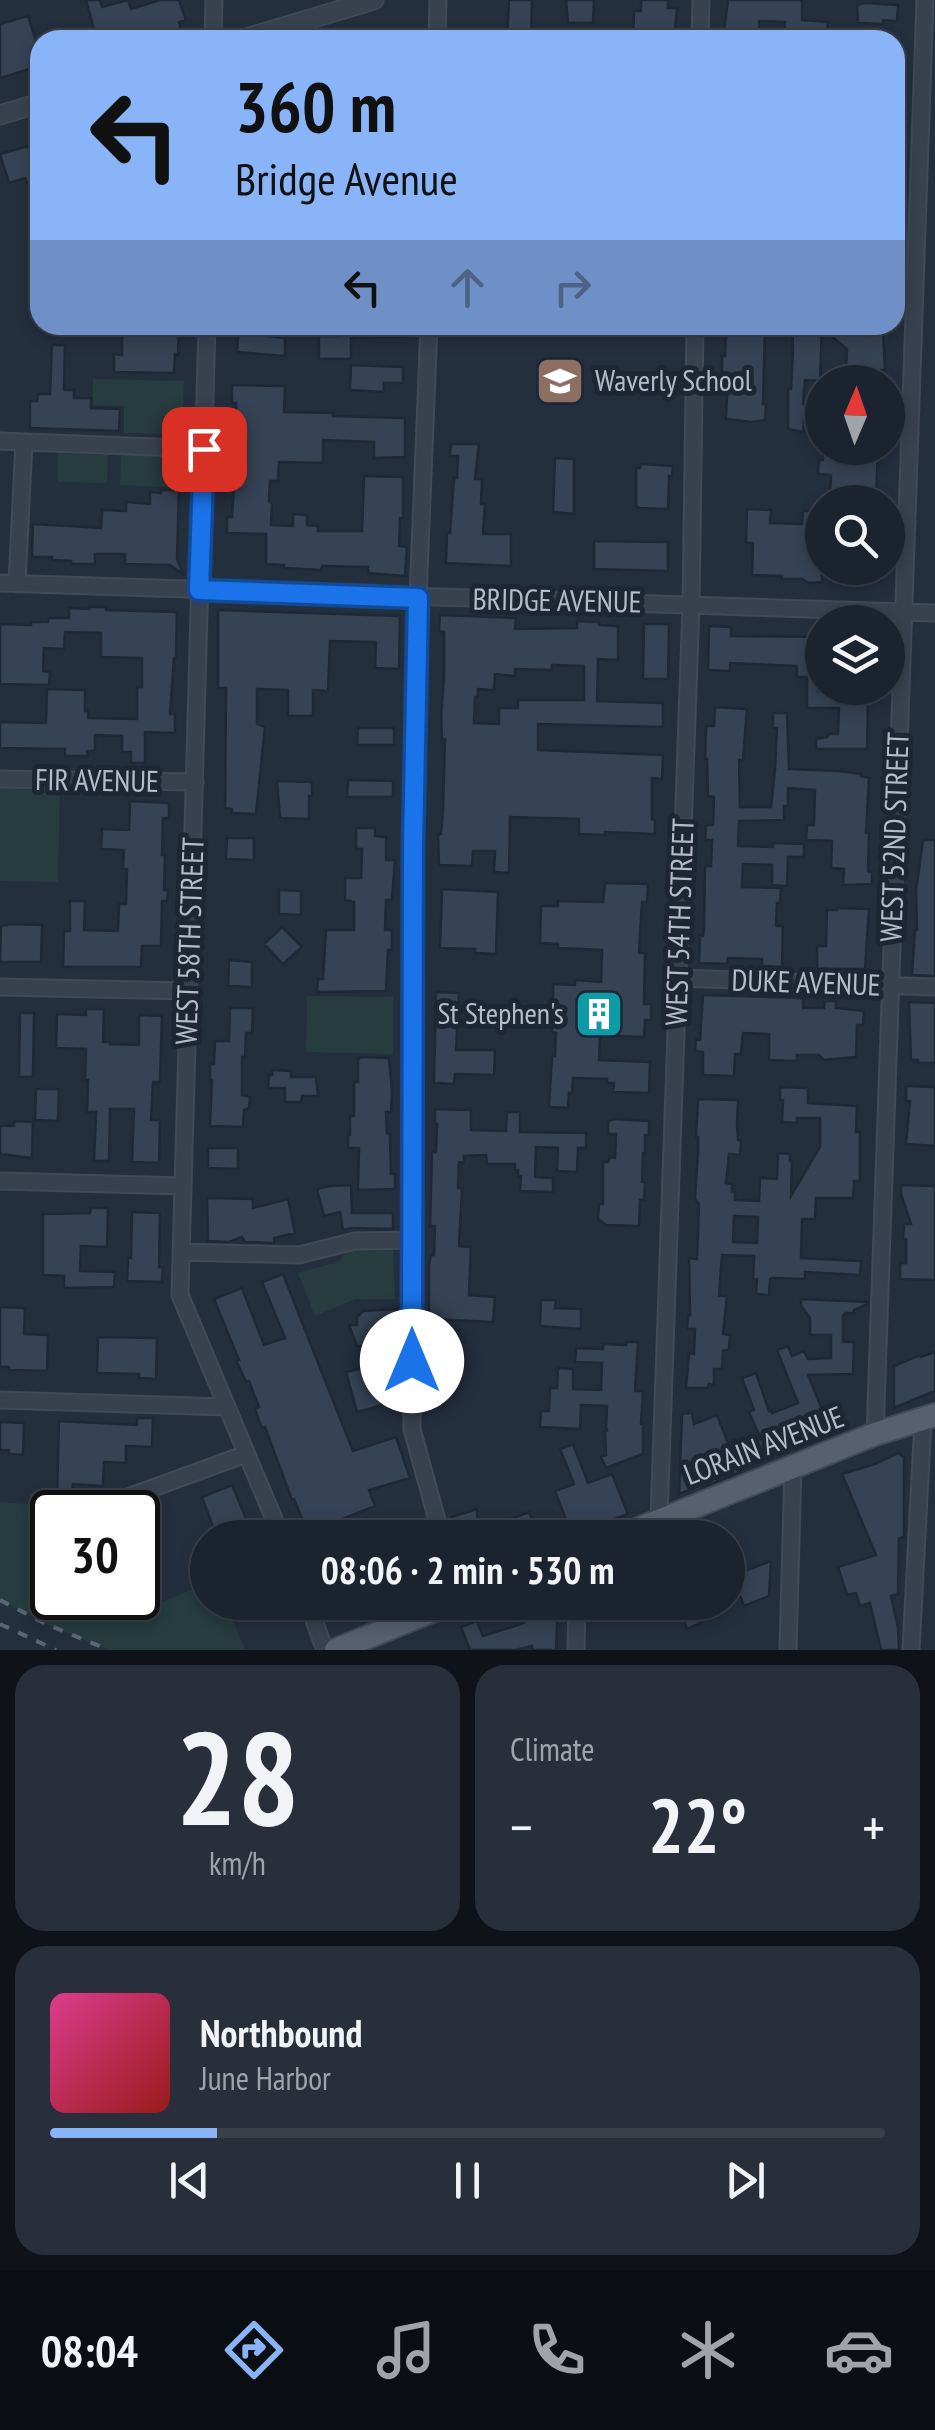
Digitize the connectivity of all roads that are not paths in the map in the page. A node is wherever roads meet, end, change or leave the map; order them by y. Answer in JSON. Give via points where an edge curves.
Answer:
{"nodes":[{"id":1,"x":214,"y":0,"type":"edge"},
{"id":2,"x":374,"y":0,"type":"edge"},
{"id":3,"x":438,"y":0,"type":"edge"},
{"id":4,"x":701,"y":0,"type":"edge"},
{"id":5,"x":924,"y":0,"type":"edge"},
{"id":6,"x":213,"y":30,"type":"edge"},
{"id":7,"x":274,"y":30,"type":"edge"},
{"id":8,"x":438,"y":30,"type":"edge"},
{"id":9,"x":700,"y":30,"type":"edge"},
{"id":10,"x":30,"y":105,"type":"edge"},
{"id":11,"x":0,"y":115,"type":"edge"},
{"id":12,"x":206,"y":335,"type":"edge"},
{"id":13,"x":429,"y":335,"type":"edge"},
{"id":14,"x":694,"y":335,"type":"edge"},
{"id":15,"x":0,"y":441,"type":"edge"},
{"id":16,"x":24,"y":442,"type":"junction"},
{"id":17,"x":204,"y":449,"type":"junction"},
{"id":18,"x":8,"y":583,"type":"edge"},
{"id":19,"x":199,"y":590,"type":"junction"},
{"id":20,"x":418,"y":598,"type":"junction"},
{"id":21,"x":691,"y":604,"type":"junction"},
{"id":22,"x":903,"y":605,"type":"edge"},
{"id":23,"x":805,"y":608,"type":"edge"},
{"id":24,"x":905,"y":612,"type":"edge"},
{"id":25,"x":935,"y":613,"type":"edge"},
{"id":26,"x":900,"y":705,"type":"edge"},
{"id":27,"x":0,"y":779,"type":"edge"},
{"id":28,"x":195,"y":782,"type":"junction"},
{"id":29,"x":678,"y":978,"type":"junction"},
{"id":30,"x":890,"y":986,"type":"junction"},
{"id":31,"x":0,"y":987,"type":"edge"},
{"id":32,"x":935,"y":988,"type":"edge"},
{"id":33,"x":188,"y":991,"type":"junction"},
{"id":34,"x":0,"y":1182,"type":"edge"},
{"id":35,"x":184,"y":1186,"type":"junction"},
{"id":36,"x":412,"y":1240,"type":"junction"},
{"id":37,"x":181,"y":1252,"type":"junction"},
{"id":38,"x":0,"y":1400,"type":"edge"},
{"id":39,"x":227,"y":1407,"type":"junction"},
{"id":40,"x":929,"y":1417,"type":"edge"},
{"id":41,"x":875,"y":1434,"type":"junction"},
{"id":42,"x":246,"y":1454,"type":"junction"},
{"id":43,"x":794,"y":1467,"type":"junction"},
{"id":44,"x":148,"y":1490,"type":"edge"},
{"id":45,"x":660,"y":1518,"type":"junction"},
{"id":46,"x":274,"y":1520,"type":"edge"},
{"id":47,"x":437,"y":1520,"type":"edge"},
{"id":48,"x":656,"y":1520,"type":"edge"},
{"id":49,"x":314,"y":1620,"type":"edge"},
{"id":50,"x":410,"y":1620,"type":"edge"},
{"id":51,"x":577,"y":1620,"type":"edge"},
{"id":52,"x":325,"y":1650,"type":"edge"},
{"id":53,"x":336,"y":1650,"type":"edge"},
{"id":54,"x":576,"y":1650,"type":"edge"},
{"id":55,"x":788,"y":1650,"type":"edge"},
{"id":56,"x":911,"y":1650,"type":"edge"}],
"edges":[{"from":1,"to":6,"type":"street"},
{"from":2,"to":7,"type":"street"},
{"from":3,"to":8,"type":"street"},
{"from":4,"to":9,"type":"street"},
{"from":5,"to":22,"type":"street","name":"WEST 52ND STREET"},
{"from":10,"to":11,"type":"street"},
{"from":12,"to":17,"type":"street","name":"WEST 58TH STREET"},
{"from":13,"to":20,"type":"street"},
{"from":14,"to":21,"type":"street","name":"WEST 54TH STREET"},
{"from":15,"to":16,"type":"street"},
{"from":16,"to":17,"type":"street"},
{"from":16,"to":18,"type":"street"},
{"from":17,"to":19,"type":"street","name":"WEST 58TH STREET"},
{"from":18,"to":19,"type":"street","name":"BRIDGE AVENUE"},
{"from":19,"to":20,"type":"street","name":"BRIDGE AVENUE"},
{"from":19,"to":28,"type":"street","name":"WEST 58TH STREET"},
{"from":20,"to":21,"type":"street","name":"BRIDGE AVENUE"},
{"from":20,"to":36,"type":"street"},
{"from":21,"to":23,"type":"street","name":"BRIDGE AVENUE"},
{"from":21,"to":29,"type":"street","name":"WEST 54TH STREET"},
{"from":24,"to":25,"type":"street","name":"BRIDGE AVENUE"},
{"from":26,"to":30,"type":"street","name":"WEST 52ND STREET"},
{"from":27,"to":28,"type":"street","name":"FIR AVENUE"},
{"from":28,"to":33,"type":"street","name":"WEST 58TH STREET"},
{"from":29,"to":30,"type":"street","name":"DUKE AVENUE"},
{"from":29,"to":45,"type":"street","name":"WEST 54TH STREET"},
{"from":30,"to":32,"type":"street","name":"DUKE AVENUE"},
{"from":30,"to":41,"type":"street","name":"WEST 52ND STREET"},
{"from":31,"to":33,"type":"street"},
{"from":33,"to":35,"type":"street","name":"WEST 58TH STREET"},
{"from":34,"to":35,"type":"street"},
{"from":35,"to":37,"type":"street","name":"WEST 58TH STREET"},
{"from":36,"to":37,"type":"street","via":[[355,1242],[299,1255]]},
{"from":36,"to":47,"type":"street","via":[[412,1429]]},
{"from":37,"to":39,"type":"street","name":"WEST 58TH STREET","via":[[180,1296]]},
{"from":38,"to":39,"type":"street"},
{"from":39,"to":42,"type":"street","name":"WEST 58TH STREET"},
{"from":40,"to":41,"type":"main road","name":"LORAIN AVENUE"},
{"from":40,"to":56,"type":"street"},
{"from":41,"to":43,"type":"main road","name":"LORAIN AVENUE"},
{"from":42,"to":44,"type":"street"},
{"from":42,"to":46,"type":"street","name":"WEST 58TH STREET"},
{"from":43,"to":45,"type":"main road","name":"LORAIN AVENUE"},
{"from":43,"to":55,"type":"street"},
{"from":45,"to":48,"type":"main road","name":"LORAIN AVENUE"},
{"from":49,"to":52,"type":"street"},
{"from":50,"to":53,"type":"main road"},
{"from":51,"to":54,"type":"street"}]}
